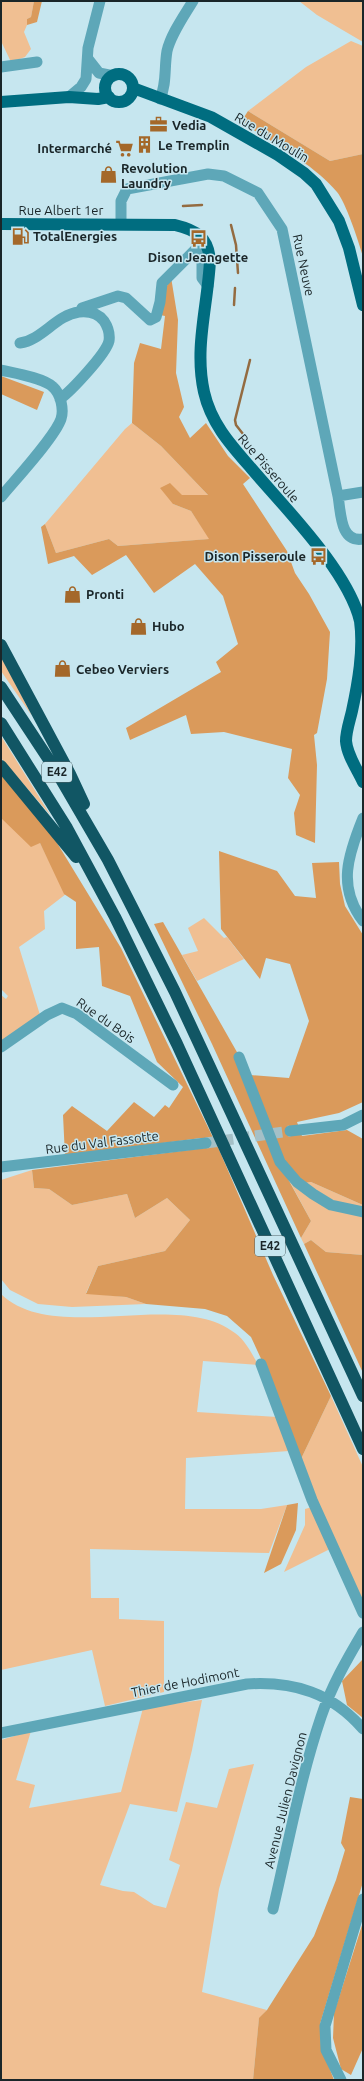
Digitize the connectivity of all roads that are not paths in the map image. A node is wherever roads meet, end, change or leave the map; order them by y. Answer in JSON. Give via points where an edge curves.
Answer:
{"nodes":[{"id":1,"x":100,"y":1,"type":"edge"},
{"id":2,"x":193,"y":1,"type":"edge"},
{"id":3,"x":88,"y":59,"type":"junction"},
{"id":4,"x":37,"y":62,"type":"dead end"},
{"id":5,"x":1,"y":68,"type":"edge"},
{"id":6,"x":110,"y":80,"type":"junction"},
{"id":7,"x":133,"y":88,"type":"junction"},
{"id":8,"x":162,"y":95,"type":"junction"},
{"id":9,"x":71,"y":97,"type":"junction"},
{"id":10,"x":109,"y":97,"type":"junction"},
{"id":11,"x":1,"y":102,"type":"edge"},
{"id":12,"x":1,"y":224,"type":"edge"},
{"id":13,"x":121,"y":224,"type":"junction"},
{"id":14,"x":208,"y":286,"type":"junction"},
{"id":15,"x":363,"y":305,"type":"edge"},
{"id":16,"x":80,"y":312,"type":"junction"},
{"id":17,"x":20,"y":343,"type":"dead end"},
{"id":18,"x":1,"y":370,"type":"edge"},
{"id":19,"x":60,"y":399,"type":"junction"},
{"id":20,"x":363,"y":492,"type":"edge"},
{"id":21,"x":338,"y":496,"type":"junction"},
{"id":22,"x":1,"y":497,"type":"edge"},
{"id":23,"x":363,"y":539,"type":"edge"},
{"id":24,"x":1,"y":645,"type":"edge"},
{"id":25,"x":1,"y":686,"type":"edge"},
{"id":26,"x":1,"y":723,"type":"edge"},
{"id":27,"x":1,"y":766,"type":"edge"},
{"id":28,"x":363,"y":782,"type":"edge"},
{"id":29,"x":363,"y":818,"type":"edge"},
{"id":30,"x":363,"y":840,"type":"edge"},
{"id":31,"x":351,"y":851,"type":"junction"},
{"id":32,"x":108,"y":860,"type":"junction"},
{"id":33,"x":101,"y":892,"type":"junction"},
{"id":34,"x":363,"y":922,"type":"edge"},
{"id":35,"x":1,"y":1047,"type":"edge"},
{"id":36,"x":239,"y":1057,"type":"dead end"},
{"id":37,"x":173,"y":1085,"type":"dead end"},
{"id":38,"x":363,"y":1115,"type":"edge"},
{"id":39,"x":290,"y":1131,"type":"tunnel mouth"},
{"id":40,"x":206,"y":1143,"type":"tunnel mouth"},
{"id":41,"x":2,"y":1168,"type":"edge"},
{"id":42,"x":363,"y":1212,"type":"edge"},
{"id":43,"x":261,"y":1364,"type":"dead end"},
{"id":44,"x":363,"y":1396,"type":"edge"},
{"id":45,"x":363,"y":1449,"type":"edge"},
{"id":46,"x":363,"y":1614,"type":"edge"},
{"id":47,"x":363,"y":1632,"type":"edge"},
{"id":48,"x":328,"y":1699,"type":"junction"},
{"id":49,"x":363,"y":1729,"type":"edge"},
{"id":50,"x":1,"y":1733,"type":"edge"},
{"id":51,"x":363,"y":1899,"type":"edge"},
{"id":52,"x":273,"y":1909,"type":"dead end"},
{"id":53,"x":341,"y":2080,"type":"edge"}],
"edges":[{"from":1,"to":3,"type":"street","via":[[88,48]]},
{"from":2,"to":8,"type":"street","via":[[174,33],[168,51]]},
{"from":3,"to":6,"type":"street","via":[[99,73]]},
{"from":3,"to":9,"type":"street","via":[[86,79]]},
{"from":4,"to":5,"type":"street"},
{"from":6,"to":7,"type":"main road","via":[[121,75],[128,78]]},
{"from":6,"to":9,"type":"main road"},
{"from":6,"to":10,"type":"main road","via":[[105,89]]},
{"from":7,"to":8,"type":"main road","name":"Rue du Moulin"},
{"from":7,"to":10,"type":"main road","via":[[129,97],[122,102]]},
{"from":8,"to":15,"type":"main road","name":"Rue du Moulin","via":[[211,117],[278,155],[304,172],[316,184],[339,221],[350,248]]},
{"from":9,"to":10,"type":"main road"},
{"from":9,"to":11,"type":"main road"},
{"from":12,"to":13,"type":"main road","name":"Rue Albert 1er"},
{"from":13,"to":14,"type":"main road","name":"Rue Pisseroule","via":[[175,225],[192,229],[204,240],[209,251]]},
{"from":13,"to":21,"type":"street","name":"Rue Neuve","via":[[121,201],[124,193],[127,189],[142,185],[208,174],[224,176],[258,193],[282,229]]},
{"from":14,"to":16,"type":"street","via":[[202,278],[202,262],[196,248],[162,283],[156,317],[150,320],[126,298],[118,296],[82,308]]},
{"from":14,"to":28,"type":"main road","name":"Rue Pisseroule","via":[[200,332],[200,359],[203,391],[209,411],[221,434],[312,539],[352,596],[360,622],[361,656],[346,738],[347,749]]},
{"from":16,"to":17,"type":"street","via":[[67,316],[30,342]]},
{"from":16,"to":19,"type":"street","via":[[92,312],[103,320],[110,334],[108,343],[78,382]]},
{"from":18,"to":19,"type":"street","via":[[46,382],[54,387]]},
{"from":19,"to":22,"type":"street","via":[[62,412],[59,424]]},
{"from":20,"to":21,"type":"street"},
{"from":21,"to":23,"type":"street","via":[[347,535],[352,539]]},
{"from":24,"to":32,"type":"highway","via":[[70,774]]},
{"from":25,"to":32,"type":"highway","number":"E42","via":[[55,769]]},
{"from":26,"to":33,"type":"highway","number":"E42","via":[[63,822]]},
{"from":27,"to":33,"type":"highway","via":[[56,832]]},
{"from":29,"to":31,"type":"street"},
{"from":30,"to":31,"type":"street"},
{"from":31,"to":34,"type":"street","via":[[346,871],[348,891],[353,906]]},
{"from":32,"to":44,"type":"highway","number":"E42","via":[[175,992]]},
{"from":33,"to":45,"type":"highway","number":"E42","via":[[177,1044]]},
{"from":35,"to":37,"type":"street","name":"Rue du Bois","via":[[62,1008],[77,1014]]},
{"from":36,"to":42,"type":"street","via":[[280,1162],[298,1182],[331,1205]]},
{"from":38,"to":39,"type":"street","via":[[344,1125]]},
{"from":40,"to":41,"type":"street","name":"Rue du Val Fassotte"},
{"from":43,"to":46,"type":"street","via":[[312,1500]]},
{"from":47,"to":48,"type":"street","name":"Avenue Julien Davignon"},
{"from":48,"to":49,"type":"street","name":"Thier de Hodimont"},
{"from":48,"to":50,"type":"street","name":"Thier de Hodimont","via":[[295,1686],[267,1682],[247,1684]]},
{"from":48,"to":52,"type":"street","name":"Avenue Julien Davignon","via":[[296,1808]]},
{"from":51,"to":53,"type":"street","via":[[325,2026],[326,2050]]}]}
